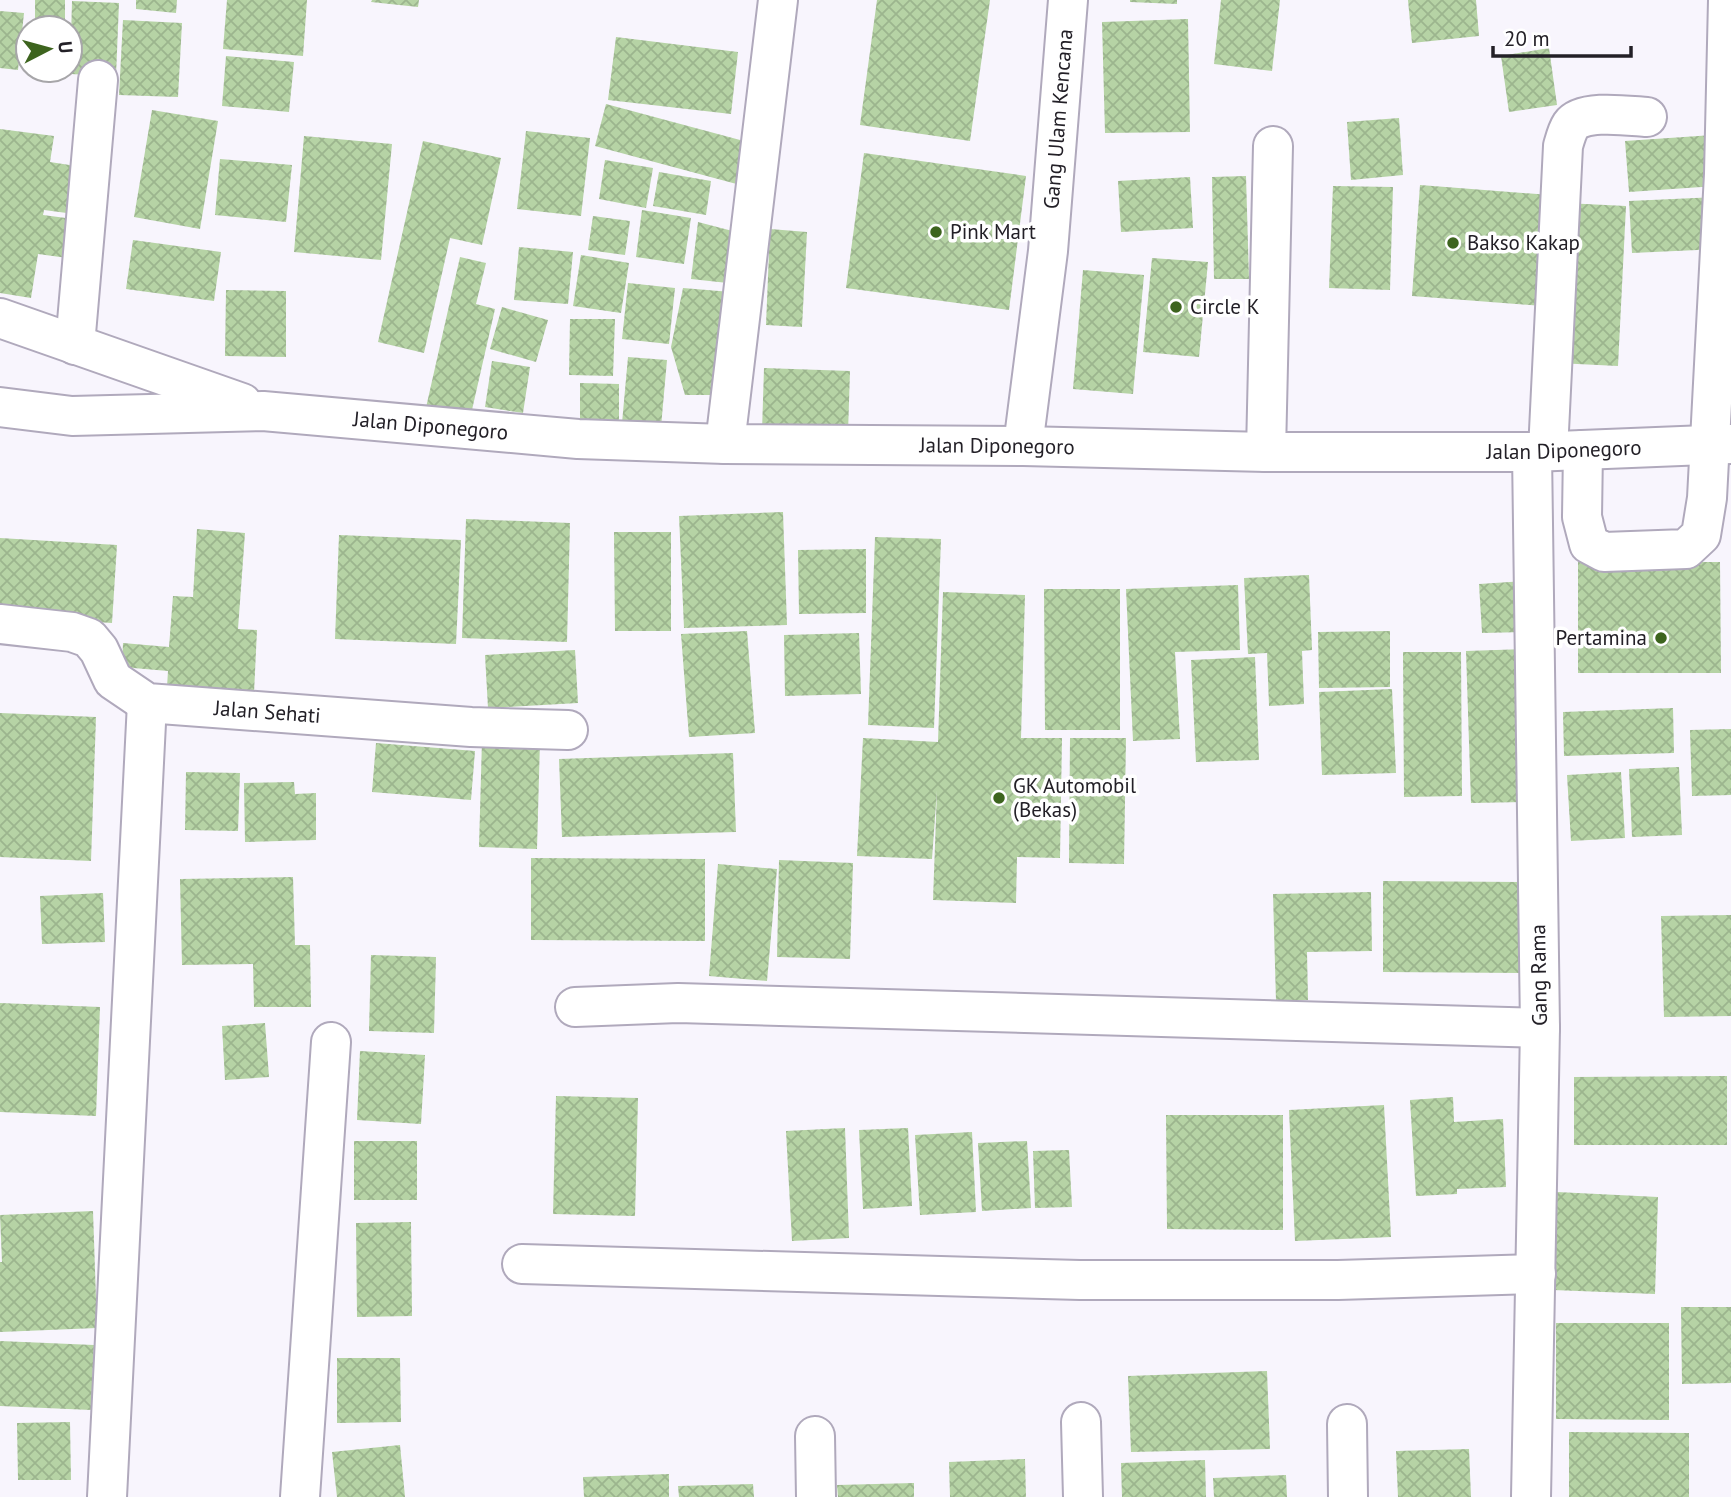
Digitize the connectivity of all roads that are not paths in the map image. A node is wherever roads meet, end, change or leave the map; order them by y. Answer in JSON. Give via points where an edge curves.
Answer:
{"nodes":[{"id":1,"x":778,"y":0,"type":"edge"},
{"id":2,"x":1068,"y":0,"type":"edge"},
{"id":3,"x":1728,"y":0,"type":"edge"},
{"id":4,"x":98,"y":80,"type":"dead end"},
{"id":5,"x":1647,"y":117,"type":"dead end"},
{"id":6,"x":1273,"y":146,"type":"dead end"},
{"id":7,"x":0,"y":318,"type":"edge"},
{"id":8,"x":75,"y":345,"type":"junction"},
{"id":9,"x":0,"y":407,"type":"edge"},
{"id":10,"x":264,"y":411,"type":"junction"},
{"id":11,"x":725,"y":444,"type":"junction"},
{"id":12,"x":1720,"y":444,"type":"edge"},
{"id":13,"x":1023,"y":446,"type":"junction"},
{"id":14,"x":1554,"y":451,"type":"junction"},
{"id":15,"x":1266,"y":452,"type":"junction"},
{"id":16,"x":0,"y":624,"type":"edge"},
{"id":17,"x":147,"y":703,"type":"junction"},
{"id":18,"x":568,"y":730,"type":"dead end"},
{"id":19,"x":575,"y":1007,"type":"dead end"},
{"id":20,"x":1540,"y":1028,"type":"junction"},
{"id":21,"x":331,"y":1042,"type":"dead end"},
{"id":22,"x":522,"y":1264,"type":"dead end"},
{"id":23,"x":1536,"y":1274,"type":"junction"},
{"id":24,"x":1081,"y":1422,"type":"dead end"},
{"id":25,"x":1347,"y":1423,"type":"dead end"},
{"id":26,"x":815,"y":1436,"type":"dead end"},
{"id":27,"x":107,"y":1497,"type":"edge"},
{"id":28,"x":300,"y":1497,"type":"edge"},
{"id":29,"x":816,"y":1497,"type":"edge"},
{"id":30,"x":1083,"y":1497,"type":"edge"},
{"id":31,"x":1348,"y":1497,"type":"edge"},
{"id":32,"x":1531,"y":1497,"type":"edge"}],
"edges":[{"from":1,"to":11,"type":"street"},
{"from":2,"to":13,"type":"street","name":"Gang Ulam Kencana","via":[[1048,251]]},
{"from":3,"to":12,"type":"street"},
{"from":4,"to":8,"type":"street"},
{"from":5,"to":14,"type":"street","via":[[1583,117],[1571,124],[1563,146]]},
{"from":6,"to":15,"type":"street"},
{"from":7,"to":8,"type":"street","name":"Jalan Diponegoro"},
{"from":8,"to":10,"type":"street","name":"Jalan Diponegoro"},
{"from":9,"to":10,"type":"street","name":"Jalan Diponegoro","via":[[72,416]]},
{"from":10,"to":11,"type":"street","name":"Jalan Diponegoro","via":[[578,439]]},
{"from":11,"to":13,"type":"street","name":"Jalan Diponegoro"},
{"from":12,"to":14,"type":"street","name":"Jalan Diponegoro"},
{"from":12,"to":14,"type":"street","via":[[1701,535],[1686,549],[1604,552],[1589,544]]},
{"from":13,"to":15,"type":"street","name":"Jalan Diponegoro"},
{"from":14,"to":15,"type":"street","name":"Jalan Diponegoro"},
{"from":14,"to":20,"type":"street","name":"Gang Rama"},
{"from":16,"to":17,"type":"street","name":"Jalan Sehati","via":[[89,638],[113,680]]},
{"from":17,"to":18,"type":"street","name":"Jalan Sehati"},
{"from":17,"to":27,"type":"street"},
{"from":19,"to":20,"type":"street","via":[[678,1003]]},
{"from":20,"to":23,"type":"street","name":"Gang Rama"},
{"from":21,"to":28,"type":"street"},
{"from":22,"to":23,"type":"street","via":[[1080,1280]]},
{"from":23,"to":32,"type":"street","name":"Gang Rama"},
{"from":24,"to":30,"type":"street"},
{"from":25,"to":31,"type":"street"},
{"from":26,"to":29,"type":"street"}]}
